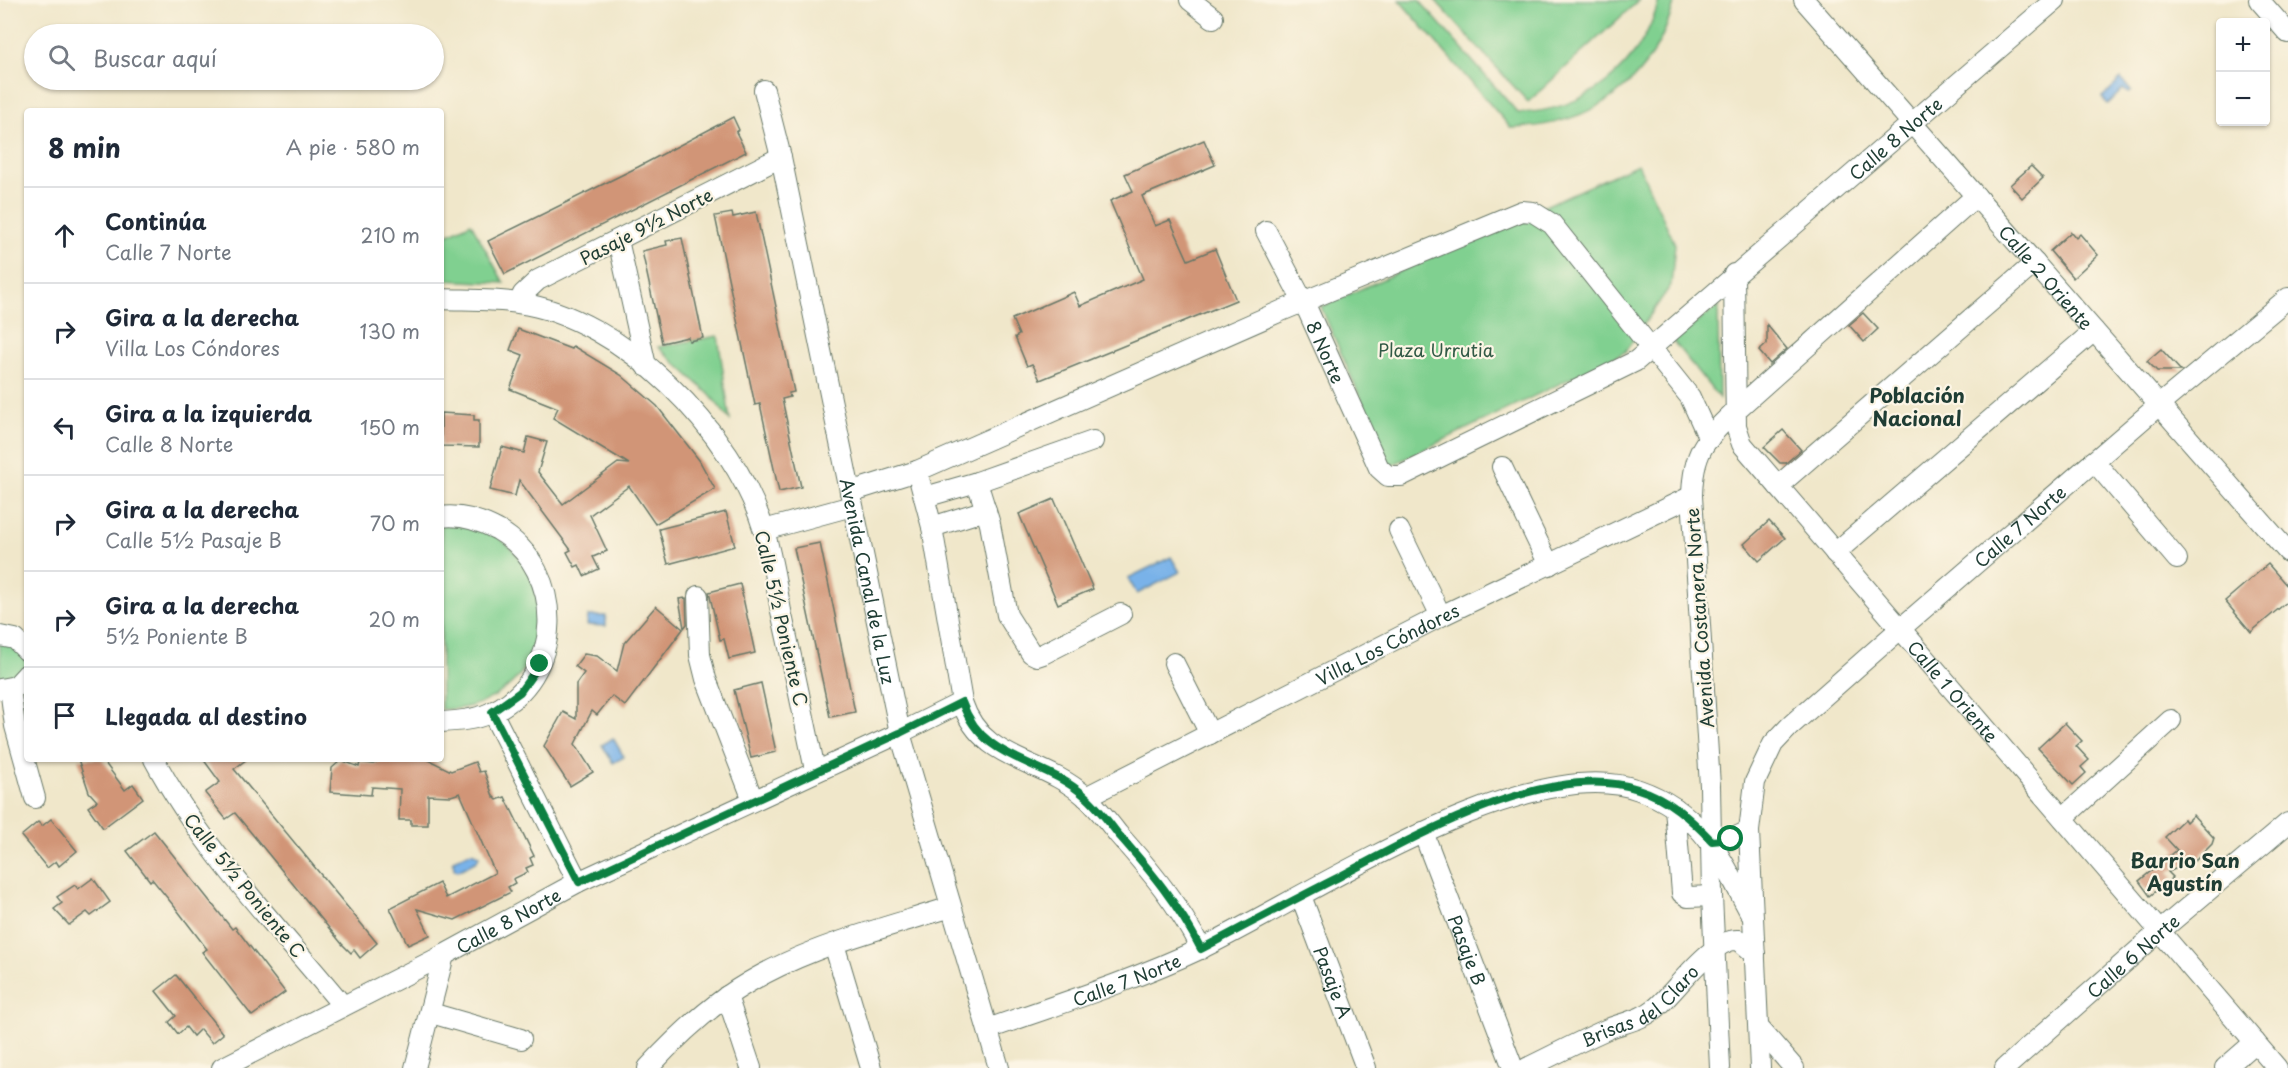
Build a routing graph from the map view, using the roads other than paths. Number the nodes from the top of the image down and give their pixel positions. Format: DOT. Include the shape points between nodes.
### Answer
graph roads {
  1 [pos="1190,0"];
  2 [pos="1804,0"];
  3 [pos="2055,0"];
  4 [pos="2259,0"];
  5 [pos="1213,18"];
  6 [pos="2288,33"];
  7 [pos="764,90"];
  8 [pos="1913,124"];
  9 [pos="781,157"];
  10 [pos="1976,196"];
  11 [pos="1266,231"];
  12 [pos="618,240"];
  13 [pos="2035,264"];
  14 [pos="1734,274"];
  15 [pos="2288,298"];
  16 [pos="444,299"];
  17 [pos="519,303"];
  18 [pos="1304,303"];
  19 [pos="2094,331"];
  20 [pos="1651,349"];
  21 [pos="646,366"];
  22 [pos="2159,405"];
  23 [pos="1736,410"];
  24 [pos="1709,439"];
  25 [pos="1093,441"];
  26 [pos="2094,461"];
  27 [pos="1502,466"];
  28 [pos="917,471"];
  29 [pos="977,482"];
  30 [pos="1778,486"];
  31 [pos="1692,496"];
  32 [pos="925,497"];
  33 [pos="851,499"];
  34 [pos="986,510"];
  35 [pos="444,516"];
  36 [pos="932,527"];
  37 [pos="764,530"];
  38 [pos="1400,531"];
  39 [pos="2288,552"];
  40 [pos="1835,553"];
  41 [pos="2177,559"];
  42 [pos="1549,565"];
  43 [pos="698,596"];
  44 [pos="1122,614"];
  45 [pos="1441,616"];
  46 [pos="1900,629"];
  47 [pos="0,636"];
  48 [pos="24,648"];
  49 [pos="1174,663"];
  50 [pos="24,678"];
  51 [pos="5,688"];
  52 [pos="962,702"];
  53 [pos="492,712"];
  54 [pos="2171,720"];
  55 [pos="444,722"];
  56 [pos="900,733"];
  57 [pos="1210,734"];
  58 [pos="24,758"];
  59 [pos="25,762"];
  60 [pos="156,762"];
  61 [pos="1763,764"];
  62 [pos="815,771"];
  63 [pos="1086,797"];
  64 [pos="35,798"];
  65 [pos="753,800"];
  66 [pos="1675,808"];
  67 [pos="2063,818"];
  68 [pos="2286,830"];
  69 [pos="1749,831"];
  70 [pos="1423,832"];
  71 [pos="1712,841"];
  72 [pos="579,882"];
  73 [pos="1301,896"];
  74 [pos="1712,896"];
  75 [pos="951,907"];
  76 [pos="1754,920"];
  77 [pos="2160,931"];
  78 [pos="834,944"];
  79 [pos="1201,949"];
  80 [pos="1714,950"];
  81 [pos="1755,954"];
  82 [pos="444,955"];
  83 [pos="727,996"];
  84 [pos="344,1006"];
  85 [pos="431,1013"];
  86 [pos="1759,1028"];
  87 [pos="988,1029"];
  88 [pos="521,1039"];
  89 [pos="2255,1041"];
  90 [pos="222,1068"];
  91 [pos="415,1068"];
  92 [pos="648,1068"];
  93 [pos="751,1068"];
  94 [pos="871,1068"];
  95 [pos="999,1068"];
  96 [pos="1366,1068"];
  97 [pos="1513,1068"];
  98 [pos="1527,1068"];
  99 [pos="1720,1068"];
  100 [pos="1760,1068"];
  101 [pos="1794,1068"];
  102 [pos="2005,1068"];
  103 [pos="2225,1068"];
  104 [pos="2277,1068"];
  1 -- 5 [label="street"];
  2 -- 8 [label="street, Calle 2 Oriente"];
  3 -- 8 [label="street, Calle 8 Norte"];
  4 -- 6 [label="street"];
  7 -- 9 [label="street, Avenida Canal de la Luz"];
  8 -- 10 [label="street, Calle 2 Oriente"];
  8 -- 14 [label="street, Calle 8 Norte"];
  9 -- 12 [label="street, Pasaje 9½ Norte"];
  9 -- 33 [label="street, Avenida Canal de la Luz"];
  10 -- 13 [label="street, Calle 2 Oriente"];
  10 -- 23 [label="street, Avenida Costanera Norte"];
  11 -- 18 [label="street"];
  12 -- 17 [label="street, Pasaje 9½ Norte" via="538,280"];
  12 -- 21 [label="street"];
  13 -- 19 [label="street, Calle 2 Oriente"];
  13 -- 30 [label="street"];
  14 -- 20 [label="street, 8 Norte"];
  14 -- 23 [label="street, Calle 1 Oriente"];
  15 -- 22 [label="street, Calle 7 Norte"];
  16 -- 17 [label="street, Calle 5½ Poniente C"];
  17 -- 21 [label="street, Calle 5½ Poniente C" via="556,313 611,339"];
  18 -- 20 [label="street" via="1510,214 1533,212 1552,224"];
  18 -- 20 [label="street, 8 Norte" via="1379,468 1388,476 1401,476 1484,437 1636,361"];
  18 -- 28 [label="street, 8 Norte"];
  19 -- 22 [label="street, Calle 2 Oriente"];
  19 -- 40 [label="street"];
  20 -- 24 [label="street" via="1690,397"];
  21 -- 37 [label="street, Calle 5½ Poniente C" via="713,432 747,490"];
  22 -- 26 [label="street, Calle 7 Norte"];
  22 -- 39 [label="street, Calle 2 Oriente"];
  23 -- 24 [label="street, Avenida Costanera Norte"];
  23 -- 30 [label="street, Calle 1 Oriente" via="1742,444"];
  24 -- 31 [label="street, Avenida Costanera Norte" via="1695,459"];
  25 -- 29 [label="street"];
  26 -- 41 [label="street"];
  26 -- 46 [label="street, Calle 7 Norte"];
  27 -- 42 [label="street"];
  28 -- 32 [label="street"];
  28 -- 33 [label="street, 8 Norte"];
  29 -- 32 [label="street"];
  29 -- 34 [label="street"];
  30 -- 40 [label="street, Calle 1 Oriente"];
  31 -- 42 [label="street, Villa Los Cóndores"];
  31 -- 71 [label="street, Avenida Costanera Norte"];
  32 -- 36 [label="street"];
  33 -- 37 [label="street, 8 Norte"];
  33 -- 56 [label="street, Avenida Canal de la Luz"];
  34 -- 36 [label="street"];
  34 -- 44 [label="street" via="1007,615 1034,655"];
  35 -- 53 [label="street" via="483,522 513,539 535,565 548,596 550,631 540,664 520,692"];
  36 -- 52 [label="street"];
  37 -- 62 [label="street, Calle 5½ Poniente C"];
  38 -- 45 [label="street"];
  40 -- 46 [label="street, Calle 1 Oriente"];
  42 -- 45 [label="street, Villa Los Cóndores"];
  43 -- 65 [label="street" via="699,655"];
  45 -- 57 [label="street, Villa Los Cóndores"];
  46 -- 61 [label="street, Calle 7 Norte" via="1790,726 1773,744"];
  46 -- 67 [label="street, Calle 1 Oriente"];
  47 -- 48 [label="street" via="15,639"];
  49 -- 57 [label="street"];
  50 -- 51 [label="street"];
  51 -- 58 [label="street"];
  52 -- 56 [label="street, Calle 8 Norte"];
  52 -- 63 [label="street" via="979,736 1051,772"];
  53 -- 55 [label="street" via="464,721"];
  53 -- 72 [label="street"];
  54 -- 67 [label="street"];
  56 -- 62 [label="street, Calle 8 Norte"];
  56 -- 75 [label="street, Avenida Canal de la Luz"];
  57 -- 63 [label="street, Villa Los Cóndores"];
  59 -- 64 [label="street"];
  60 -- 84 [label="street, Calle 5½ Poniente C" via="175,799 204,838"];
  61 -- 69 [label="street, Avenida Costanera Norte" via="1755,782"];
  62 -- 65 [label="street, Calle 8 Norte"];
  63 -- 79 [label="street" via="1173,898"];
  65 -- 72 [label="street, Calle 8 Norte"];
  66 -- 70 [label="street, Calle 7 Norte" via="1638,789 1587,784 1548,788 1507,799"];
  66 -- 71 [label="street, Calle 7 Norte"];
  66 -- 74 [label="street" via="1682,893 1688,897"];
  67 -- 77 [label="street, Calle 1 Oriente"];
  68 -- 77 [label="street, Calle 6 Norte"];
  69 -- 71 [label="street" via="1731,839"];
  69 -- 76 [label="street, Avenida Costanera Norte"];
  70 -- 73 [label="street, Calle 7 Norte"];
  70 -- 97 [label="street, Pasaje B"];
  71 -- 74 [label="street, Avenida Costanera Norte"];
  71 -- 76 [label="street, Avenida Costanera Norte"];
  72 -- 82 [label="street, Calle 8 Norte"];
  73 -- 79 [label="street, Calle 7 Norte"];
  73 -- 96 [label="street, Pasaje A"];
  74 -- 80 [label="street, Avenida Costanera Norte"];
  75 -- 78 [label="street"];
  75 -- 87 [label="street, Avenida Canal de la Luz"];
  76 -- 81 [label="street, Avenida Costanera Norte"];
  77 -- 89 [label="street, Calle 1 Oriente"];
  77 -- 102 [label="street, Calle 6 Norte"];
  78 -- 83 [label="street" via="774,969"];
  78 -- 94 [label="street"];
  79 -- 87 [label="street, Calle 7 Norte" via="1149,972"];
  80 -- 81 [label="street" via="1734,939"];
  80 -- 98 [label="street, Brisas del Claro" via="1644,1016"];
  80 -- 99 [label="street, Avenida Costanera Norte"];
  81 -- 86 [label="street, Avenida Costanera Norte"];
  82 -- 84 [label="street, Calle 8 Norte"];
  82 -- 85 [label="street"];
  83 -- 92 [label="street"];
  83 -- 93 [label="street"];
  84 -- 90 [label="street, Calle 8 Norte"];
  85 -- 88 [label="street"];
  85 -- 91 [label="street"];
  86 -- 100 [label="street, Avenida Costanera Norte"];
  86 -- 101 [label="street"];
  87 -- 95 [label="street, Avenida Canal de la Luz"];
  89 -- 103 [label="street"];
  89 -- 104 [label="street, Calle 1 Oriente"];
}
